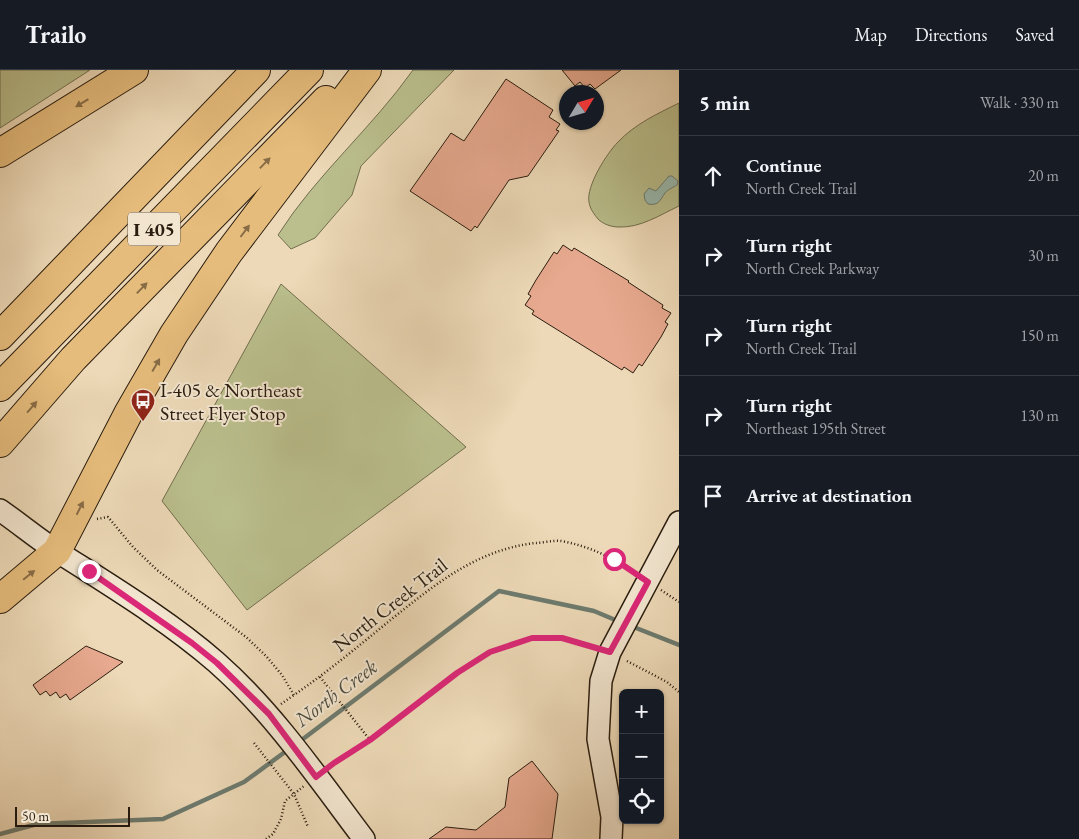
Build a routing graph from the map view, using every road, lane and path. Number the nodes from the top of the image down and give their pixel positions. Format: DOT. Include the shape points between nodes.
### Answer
graph roads {
  1 [pos="134,70"];
  2 [pos="240,70"];
  3 [pos="256,70"];
  4 [pos="290,70"];
  5 [pos="309,70"];
  6 [pos="355,70"];
  7 [pos="367,70"];
  8 [pos="0,153"];
  9 [pos="0,318"];
  10 [pos="0,336"];
  11 [pos="0,368"];
  12 [pos="0,387"];
  13 [pos="0,444"];
  14 [pos="0,510"];
  15 [pos="94,520"];
  16 [pos="679,522"];
  17 [pos="57,551"];
  18 [pos="648,582"];
  19 [pos="0,599"];
  20 [pos="614,644"];
  21 [pos="631,663"];
  22 [pos="320,677"];
  23 [pos="679,692"];
  24 [pos="370,740"];
  25 [pos="254,743"];
  26 [pos="312,772"];
  27 [pos="294,794"];
  28 [pos="308,827"];
  29 [pos="266,839"];
  30 [pos="364,839"];
  31 [pos="611,839"];
  1 -- 8 [label="highway, one-way"];
  2 -- 9 [label="highway, I 405"];
  3 -- 10 [label="highway, I 405"];
  4 -- 11 [label="highway, I 405"];
  5 -- 12 [label="highway, I 405"];
  13 -- 6 [label="highway, one-way" via="73,359"];
  17 -- 7 [label="highway, one-way" via="128,412 174,334 229,252"];
  14 -- 17 [label="main road"];
  15 -- 22 [label="path, North Creek Trail" via="108,517 158,570 246,637 282,675 294,695"];
  16 -- 18 [label="main road"];
  19 -- 17 [label="highway, one-way"];
  17 -- 26 [label="main road" via="147,610 217,663 269,714"];
  18 -- 20 [label="main road"];
  18 -- 22 [label="path, North Creek Trail" via="591,548 559,541 490,554 438,582"];
  20 -- 24 [label="path" via="532,638 490,652 457,673"];
  20 -- 31 [label="main road" via="601,681 598,739 612,817"];
  21 -- 23 [label="path"];
  22 -- 24 [label="path"];
  24 -- 26 [label="path" via="334,763"];
  25 -- 27 [label="path"];
  26 -- 27 [label="path"];
  26 -- 30 [label="main road"];
  27 -- 28 [label="path"];
  27 -- 29 [label="path" via="285,801 281,819 273,834"];
}
